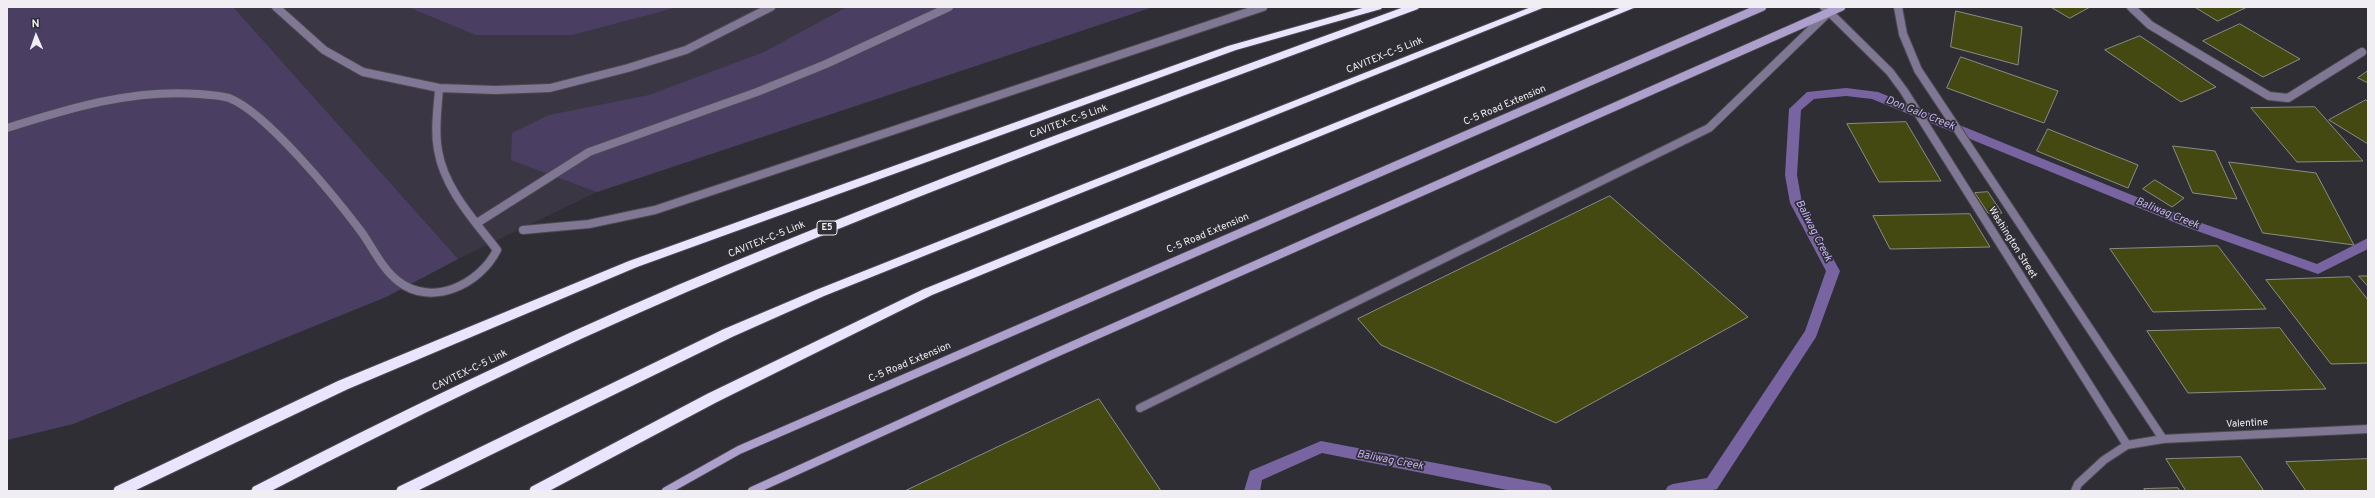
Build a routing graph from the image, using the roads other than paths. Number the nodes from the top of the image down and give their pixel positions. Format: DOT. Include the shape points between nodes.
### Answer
graph roads {
  1 [pos="276,7"];
  2 [pos="771,7"];
  3 [pos="949,7"];
  4 [pos="1263,7"];
  5 [pos="1377,7"];
  6 [pos="1414,7"];
  7 [pos="1540,7"];
  8 [pos="1631,7"];
  9 [pos="1762,7"];
  10 [pos="1841,7"];
  11 [pos="1898,7"];
  12 [pos="2130,7"];
  13 [pos="1826,10"];
  14 [pos="2362,52"];
  15 [pos="439,88"];
  16 [pos="7,128"];
  17 [pos="477,223"];
  18 [pos="523,230"];
  19 [pos="1140,408"];
  20 [pos="2368,429"];
  21 [pos="2163,439"];
  22 [pos="2127,445"];
  23 [pos="120,491"];
  24 [pos="258,491"];
  25 [pos="403,491"];
  26 [pos="536,491"];
  27 [pos="666,491"];
  28 [pos="752,491"];
  29 [pos="2076,491"];
  1 -- 15 [label="street" via="324,50 363,72"];
  2 -- 15 [label="street" via="686,50 550,88"];
  3 -- 17 [label="street" via="826,64 757,92 589,152"];
  4 -- 18 [label="street" via="655,210 599,224"];
  5 -- 23 [label="highway" via="1232,48 633,264 343,386"];
  6 -- 24 [label="highway, CAVITEX–C-5 Link / E5" via="939,183 722,271 485,377"];
  7 -- 25 [label="highway, CAVITEX–C-5 Link" via="820,293 728,333"];
  8 -- 26 [label="highway" via="928,292 705,402"];
  9 -- 27 [label="main road, C-5 Road Extension" via="739,450"];
  10 -- 13 [label="main road"];
  11 -- 21 [label="street, Washington Street" via="1903,34 1918,70 1930,90"];
  12 -- 14 [label="street" via="2150,25 2269,96 2278,98 2288,98"];
  13 -- 19 [label="street" via="1709,128"];
  13 -- 22 [label="street, Washington Street" via="1890,72 1904,91"];
  13 -- 28 [label="main road" via="1064,349"];
  15 -- 17 [label="street" via="436,130 440,158 456,193"];
  16 -- 17 [label="street" via="85,104 143,93 190,93 229,98 249,111 288,148 347,212 398,281 421,291 442,291 463,285 476,278 491,262 497,250"];
  20 -- 21 [label="street, Valentine"];
  21 -- 22 [label="street, Valentine"];
  22 -- 29 [label="street" via="2104,460 2078,484"];
}
